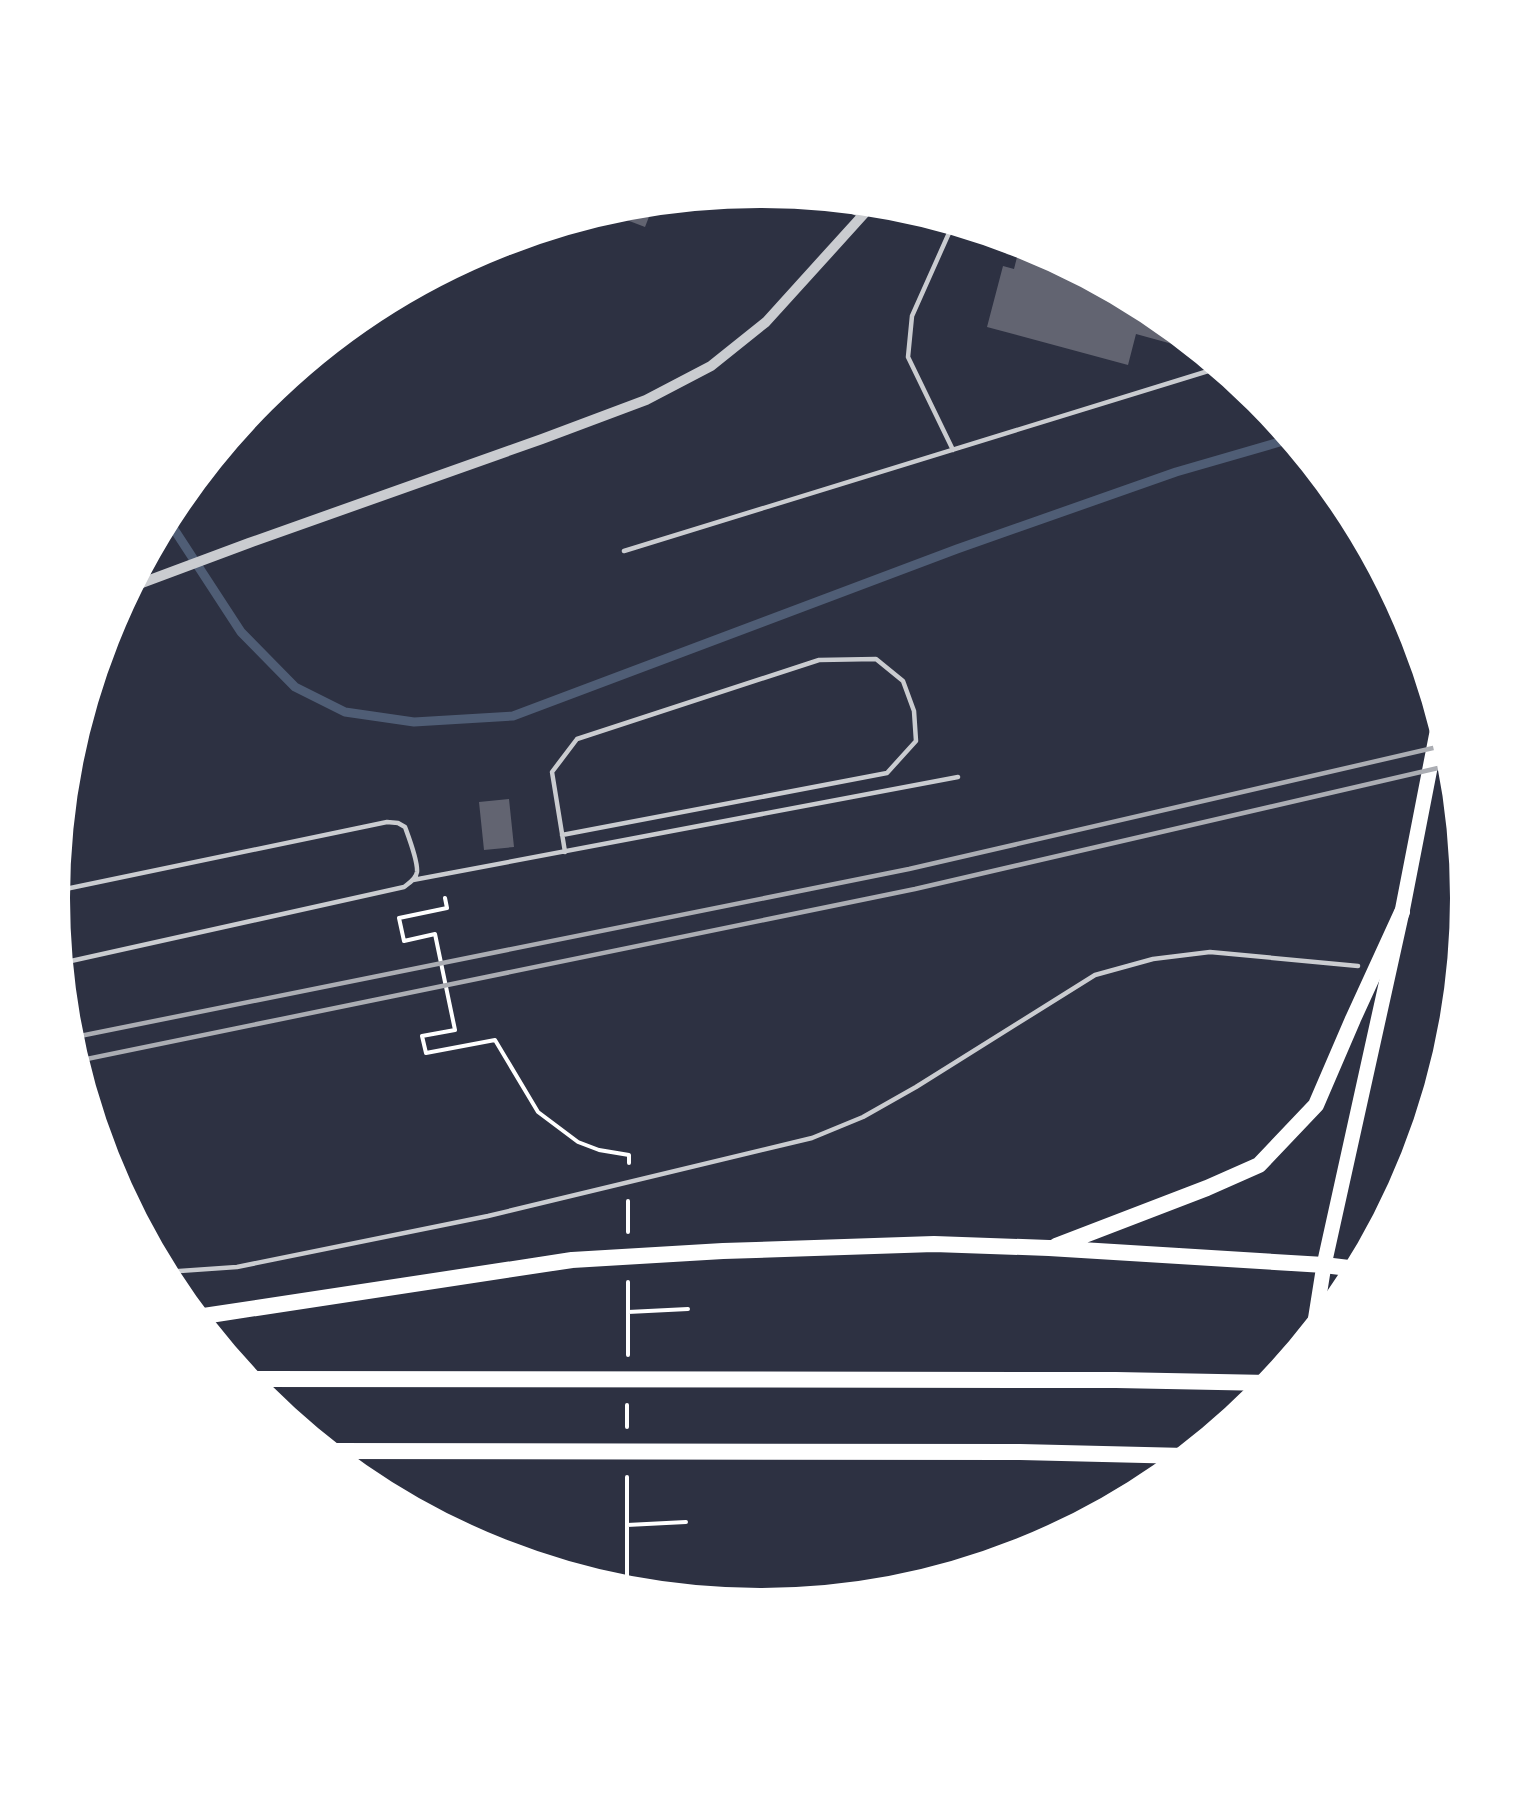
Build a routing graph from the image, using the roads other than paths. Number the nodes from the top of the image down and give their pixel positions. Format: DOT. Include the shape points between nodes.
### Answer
graph roads {
  1 [pos="847,210"];
  2 [pos="866,213"];
  3 [pos="863,216"];
  4 [pos="950,231"];
  5 [pos="1210,370"];
  6 [pos="953,450"];
  7 [pos="624,551"];
  8 [pos="142,584"];
  9 [pos="1435,740"];
  10 [pos="958,777"];
  11 [pos="562,835"];
  12 [pos="565,852"];
  13 [pos="413,880"];
  14 [pos="66,889"];
  15 [pos="1402,912"];
  16 [pos="69,961"];
  17 [pos="1358,966"];
  18 [pos="1049,1248"];
  19 [pos="1324,1265"];
  20 [pos="1347,1268"];
  21 [pos="175,1271"];
  22 [pos="1316,1313"];
  23 [pos="205,1316"];
  24 [pos="261,1380"];
  25 [pos="1257,1383"];
  26 [pos="341,1451"];
  27 [pos="1174,1455"];
  1 -- 3 [label="lane"];
  2 -- 3 [label="street"];
  3 -- 8 [label="street" via="766,322 711,366 646,399"];
  4 -- 6 [label="lane" via="912,316 908,357"];
  5 -- 6 [label="lane"];
  6 -- 7 [label="lane"];
  9 -- 15 [label="main road"];
  10 -- 12 [label="lane"];
  11 -- 11 [label="lane" via="552,772 577,739 819,660 876,660 903,681 914,711 916,741 887,773"];
  11 -- 12 [label="lane"];
  12 -- 13 [label="lane"];
  13 -- 14 [label="lane" via="417,872 405,827 387,822"];
  13 -- 16 [label="lane" via="404,887"];
  15 -- 18 [label="highway" via="1316,1105 1259,1165"];
  15 -- 19 [label="main road"];
  17 -- 21 [label="lane" via="1210,951 1152,959 1095,975 898,1097 812,1138 488,1216 237,1267"];
  18 -- 19 [label="highway"];
  18 -- 23 [label="highway" via="934,1244 572,1260"];
  19 -- 20 [label="highway"];
  19 -- 22 [label="main road"];
  24 -- 25 [label="highway"];
  26 -- 27 [label="highway"];
}
